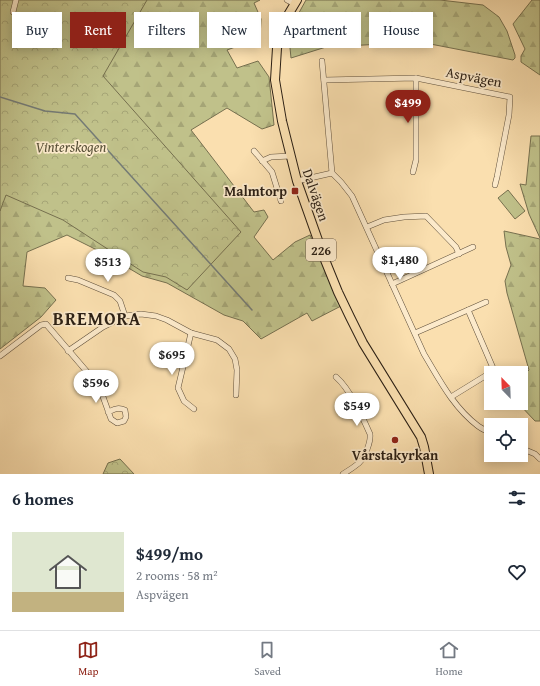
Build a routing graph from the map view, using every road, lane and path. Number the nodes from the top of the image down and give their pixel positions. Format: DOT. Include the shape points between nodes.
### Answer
graph roads {
  1 [pos="16,0"];
  2 [pos="287,0"];
  3 [pos="296,2"];
  4 [pos="13,12"];
  5 [pos="322,61"];
  6 [pos="416,78"];
  7 [pos="324,80"];
  8 [pos="254,151"];
  9 [pos="290,156"];
  10 [pos="262,161"];
  11 [pos="413,172"];
  12 [pos="332,173"];
  13 [pos="297,181"];
  14 [pos="495,185"];
  15 [pos="281,201"];
  16 [pos="367,227"];
  17 [pos="473,247"];
  18 [pos="459,254"];
  19 [pos="68,278"];
  20 [pos="392,284"];
  21 [pos="486,302"];
  22 [pos="468,310"];
  23 [pos="125,316"];
  24 [pos="191,333"];
  25 [pos="415,333"];
  26 [pos="68,351"];
  27 [pos="0,356"];
  28 [pos="336,377"];
  29 [pos="236,395"];
  30 [pos="451,397"];
  31 [pos="194,409"];
  32 [pos="108,412"];
  33 [pos="484,429"];
  34 [pos="528,451"];
  35 [pos="540,459"];
  36 [pos="343,474"];
  37 [pos="428,474"];
  1 -- 4 [label="street"];
  2 -- 3 [label="street"];
  3 -- 9 [label="main road, Dalvägen / 226" via="288,15 280,38 275,69"];
  5 -- 7 [label="street"];
  6 -- 7 [label="street, Aspvägen"];
  6 -- 11 [label="street" via="416,160"];
  6 -- 14 [label="street, Aspvägen" via="510,97 509,115"];
  7 -- 12 [label="street"];
  8 -- 10 [label="street"];
  9 -- 10 [label="street" via="270,157"];
  9 -- 13 [label="main road, Dalvägen / 226"];
  10 -- 15 [label="street" via="272,172"];
  12 -- 13 [label="street"];
  12 -- 16 [label="street" via="352,196"];
  13 -- 37 [label="main road, Dalvägen / 226" via="325,260 350,317 421,437"];
  16 -- 18 [label="street" via="384,220 426,216 456,247"];
  16 -- 20 [label="street"];
  17 -- 18 [label="street"];
  18 -- 20 [label="street"];
  19 -- 23 [label="street" via="114,295 120,301"];
  20 -- 25 [label="street"];
  21 -- 22 [label="street"];
  22 -- 25 [label="street"];
  22 -- 30 [label="street" via="493,368 490,373"];
  23 -- 24 [label="street" via="156,316"];
  23 -- 26 [label="street" via="102,327"];
  24 -- 29 [label="street" via="217,340 229,349 235,359 237,370"];
  24 -- 31 [label="street" via="178,388 184,402"];
  25 -- 30 [label="street" via="424,354"];
  26 -- 27 [label="street" via="46,324 41,324"];
  26 -- 32 [label="street" via="94,380"];
  28 -- 36 [label="street" via="348,390 371,438 360,462"];
  30 -- 33 [label="street" via="462,412"];
  34 -- 35 [label="street"];
}
